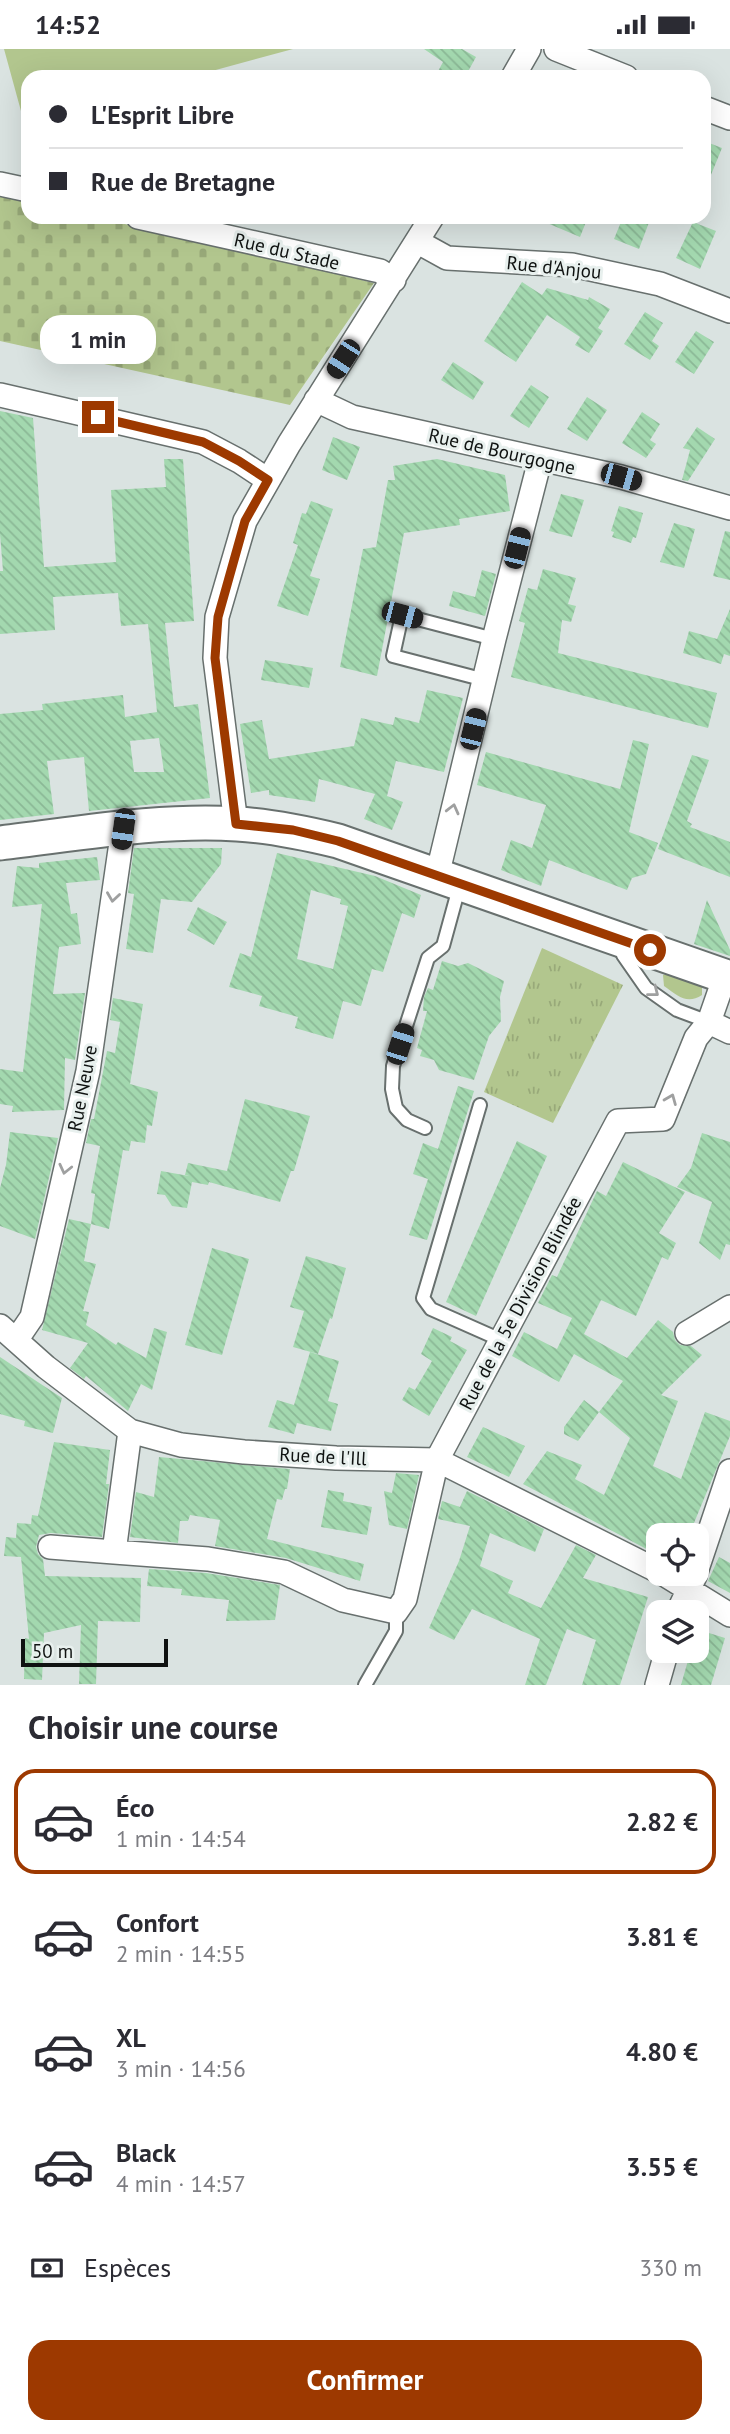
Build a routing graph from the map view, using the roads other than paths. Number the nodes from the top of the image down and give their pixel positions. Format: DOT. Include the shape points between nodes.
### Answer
graph roads {
  1 [pos="529,49"];
  2 [pos="556,49"];
  3 [pos="517,70"];
  4 [pos="608,70"];
  5 [pos="711,111"];
  6 [pos="730,118"];
  7 [pos="0,184"];
  8 [pos="21,188"];
  9 [pos="169,224"];
  10 [pos="428,224"];
  11 [pos="418,242"];
  12 [pos="394,280"];
  13 [pos="730,311"];
  14 [pos="0,395"];
  15 [pos="317,400"];
  16 [pos="540,460"];
  17 [pos="268,480"];
  18 [pos="730,509"];
  19 [pos="494,639"];
  20 [pos="485,680"];
  21 [pos="236,824"];
  22 [pos="123,829"];
  23 [pos="0,843"];
  24 [pos="448,880"];
  25 [pos="626,941"];
  26 [pos="727,977"];
  27 [pos="702,1030"];
  28 [pos="730,1032"];
  29 [pos="480,1105"];
  30 [pos="425,1128"];
  31 [pos="730,1307"];
  32 [pos="8,1333"];
  33 [pos="687,1333"];
  34 [pos="501,1340"];
  35 [pos="130,1431"];
  36 [pos="438,1459"];
  37 [pos="730,1471"];
  38 [pos="709,1533"];
  39 [pos="50,1547"];
  40 [pos="114,1552"];
  41 [pos="646,1565"];
  42 [pos="702,1586"];
  43 [pos="396,1612"];
  44 [pos="730,1615"];
  45 [pos="663,1663"];
  46 [pos="365,1685"];
  47 [pos="657,1685"];
  1 -- 3 [label="street"];
  2 -- 4 [label="street"];
  5 -- 6 [label="street"];
  7 -- 8 [label="street"];
  9 -- 12 [label="street, Rue du Stade" via="380,271"];
  10 -- 11 [label="street"];
  11 -- 12 [label="street"];
  11 -- 13 [label="street, Rue d'Anjou" via="447,258 572,265 660,284"];
  12 -- 15 [label="street"];
  14 -- 17 [label="street" via="203,442"];
  15 -- 16 [label="street, Rue de Bourgogne" via="352,417"];
  15 -- 17 [label="street"];
  16 -- 18 [label="street, Rue de Bourgogne" via="621,477"];
  16 -- 19 [label="street"];
  17 -- 21 [label="street" via="245,521 218,617 215,658"];
  19 -- 20 [label="street"];
  19 -- 20 [label="lane" via="402,615 393,656"];
  24 -- 20 [label="street, one-way"];
  21 -- 22 [label="main road"];
  21 -- 24 [label="main road" via="338,841"];
  22 -- 23 [label="main road"];
  22 -- 32 [label="street, Rue Neuve, one-way" via="88,1071 32,1317"];
  24 -- 25 [label="main road"];
  24 -- 30 [label="lane" via="443,946 428,958 393,1066 396,1108 407,1120"];
  25 -- 26 [label="main road"];
  25 -- 27 [label="lane, one-way" via="622,955 646,988"];
  26 -- 27 [label="street"];
  27 -- 28 [label="street"];
  34 -- 27 [label="street, Rue de la 5e Division Blindée, one-way" via="618,1121 663,1119"];
  29 -- 34 [label="lane" via="424,1298 431,1309"];
  31 -- 33 [label="street"];
  32 -- 35 [label="street, Rue de l'Ill"];
  34 -- 36 [label="street, Rue de la 5e Division Blindée"];
  35 -- 36 [label="street, Rue de l'Ill" via="181,1445 244,1452"];
  35 -- 40 [label="street"];
  36 -- 41 [label="street, Rue de l'Ill"];
  36 -- 43 [label="street, Rue de la 5e Division Blindée" via="405,1599"];
  37 -- 38 [label="street"];
  39 -- 40 [label="street"];
  40 -- 43 [label="street" via="208,1559 284,1572 343,1600"];
  42 -- 44 [label="street, Rue de l'Ill"];
  43 -- 46 [label="lane" via="396,1631"];
  45 -- 47 [label="street"];
}
